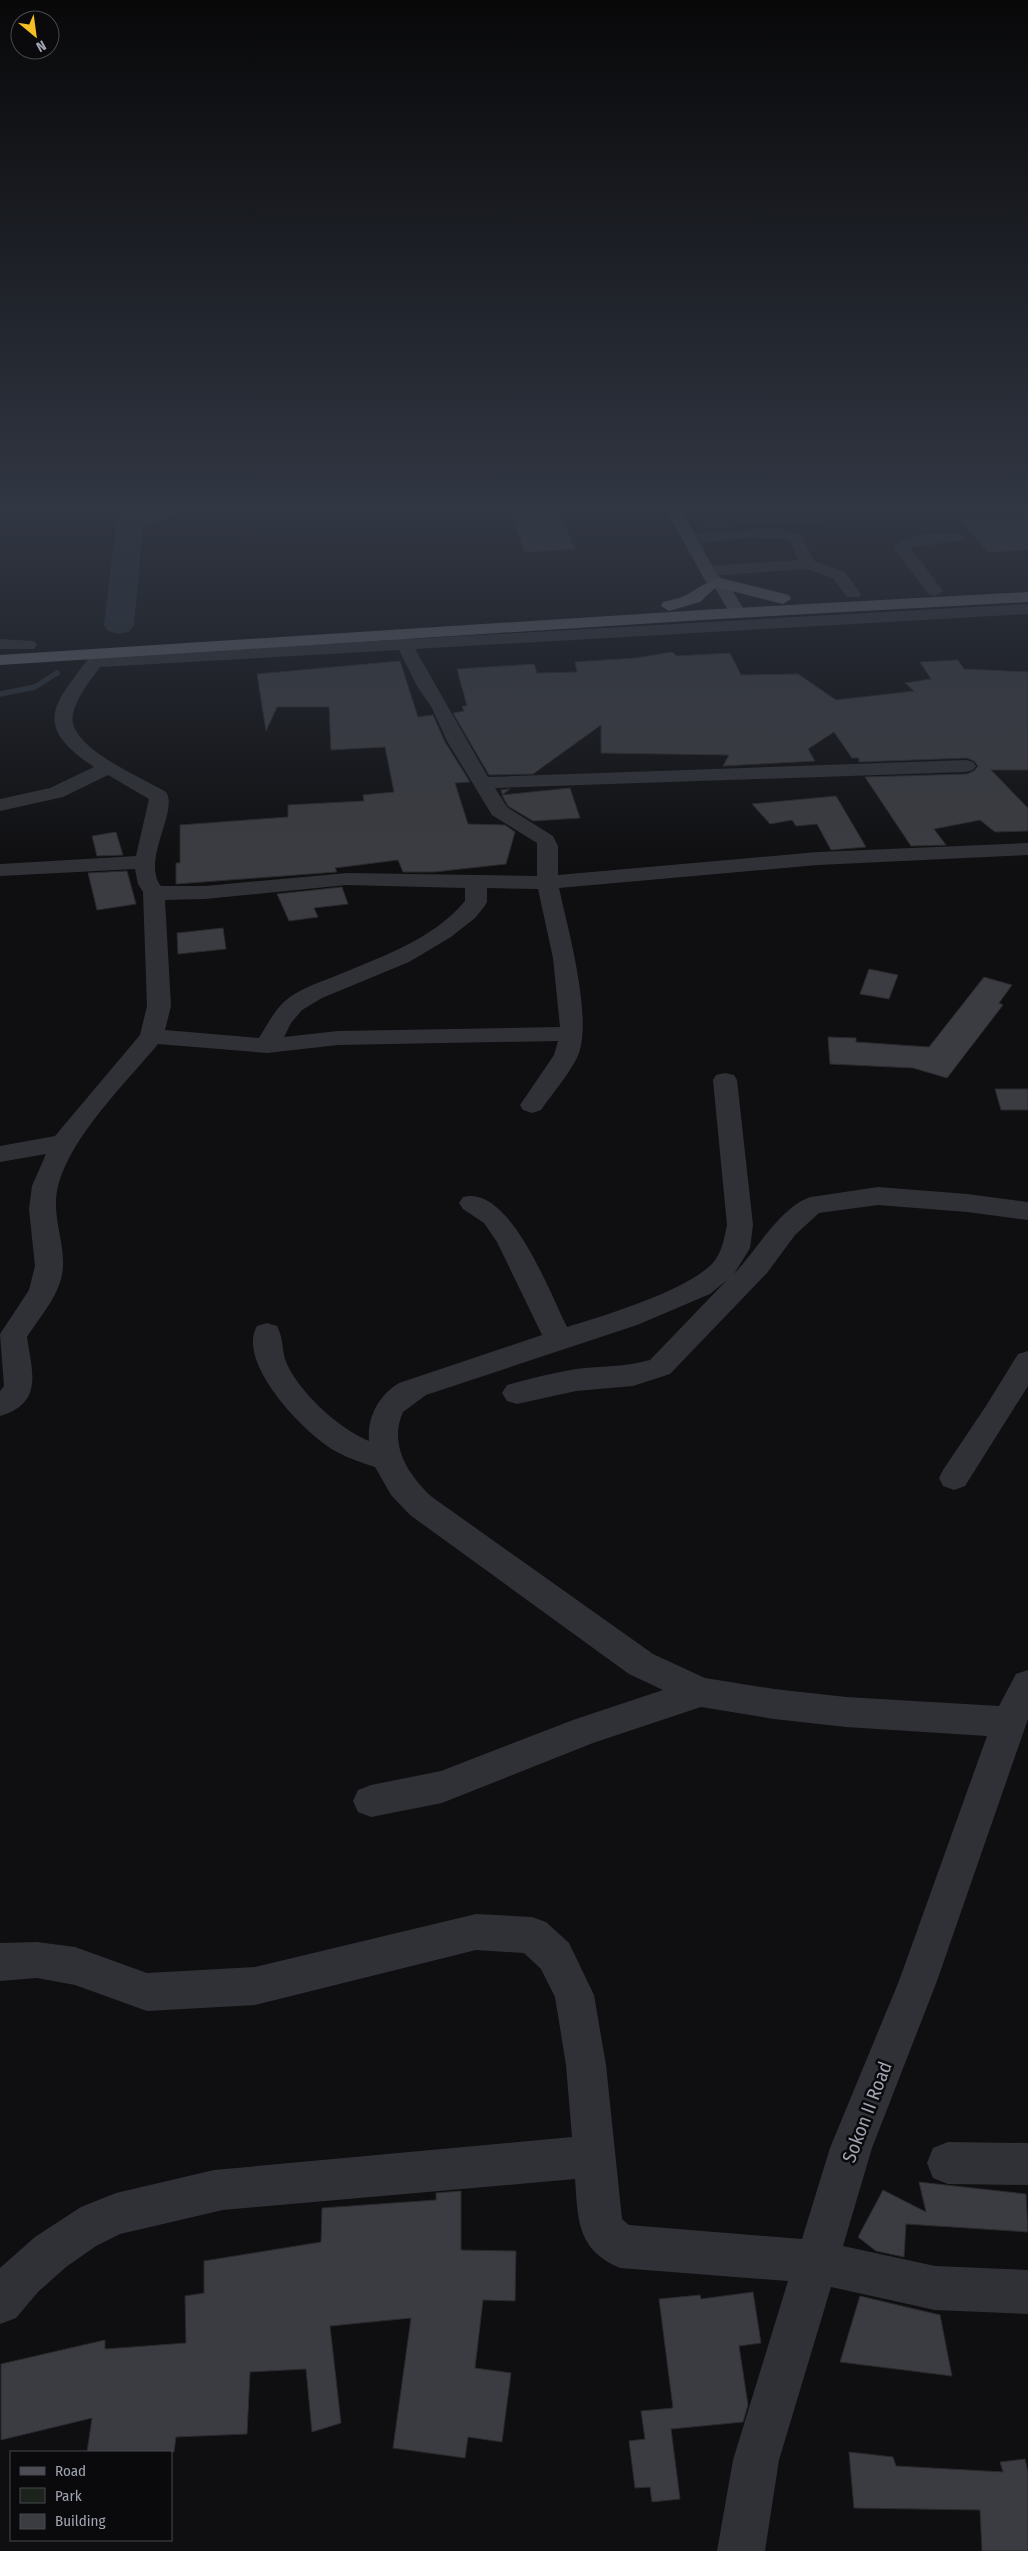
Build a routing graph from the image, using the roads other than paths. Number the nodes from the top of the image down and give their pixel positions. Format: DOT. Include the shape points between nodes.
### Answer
graph roads {
  1 [pos="378,627"];
  2 [pos="512,627"];
  3 [pos="651,627"];
  4 [pos="401,639"];
  5 [pos="28,645"];
  6 [pos="0,646"];
  7 [pos="98,658"];
  8 [pos="0,660"];
  9 [pos="966,766"];
  10 [pos="108,768"];
  11 [pos="481,783"];
  12 [pos="0,805"];
  13 [pos="1028,849"];
  14 [pos="144,862"];
  15 [pos="0,870"];
  16 [pos="476,880"];
  17 [pos="547,882"];
  18 [pos="154,891"];
  19 [pos="572,1034"];
  20 [pos="152,1036"];
  21 [pos="267,1046"];
  22 [pos="726,1080"];
  23 [pos="532,1105"];
  24 [pos="63,1143"];
  25 [pos="0,1154"];
  26 [pos="472,1203"];
  27 [pos="1028,1211"];
  28 [pos="267,1333"];
  29 [pos="558,1341"];
  30 [pos="1028,1361"];
  31 [pos="517,1393"];
  32 [pos="0,1405"];
  33 [pos="388,1460"];
  34 [pos="954,1478"];
  35 [pos="1028,1684"];
  36 [pos="702,1692"];
  37 [pos="1009,1722"];
  38 [pos="371,1801"];
  39 [pos="0,1962"];
  40 [pos="594,2156"];
  41 [pos="948,2163"];
  42 [pos="1028,2164"];
  43 [pos="816,2262"];
  44 [pos="1028,2292"];
  45 [pos="0,2302"];
  46 [pos="741,2551"];
  1 -- 5 [label="highway"];
  2 -- 4 [label="highway"];
  3 -- 4 [label="street"];
  4 -- 7 [label="street"];
  4 -- 11 [label="street"];
  5 -- 6 [label="street"];
  7 -- 8 [label="highway"];
  7 -- 10 [label="street" via="76,688 62,717 64,731"];
  9 -- 11 [label="street"];
  10 -- 12 [label="street" via="56,793"];
  10 -- 14 [label="street" via="159,796 160,803"];
  11 -- 17 [label="street" via="499,811 546,840 549,852"];
  13 -- 17 [label="street" via="875,855"];
  14 -- 15 [label="street"];
  14 -- 18 [label="street" via="148,884"];
  16 -- 17 [label="street"];
  16 -- 18 [label="street" via="322,880 193,893"];
  16 -- 21 [label="street" via="476,902 467,914 401,956 314,993 294,1005 281,1020"];
  17 -- 19 [label="street" via="564,958"];
  18 -- 20 [label="street" via="160,1006"];
  19 -- 21 [label="street" via="338,1038"];
  19 -- 23 [label="street" via="566,1055"];
  20 -- 21 [label="street"];
  20 -- 24 [label="street"];
  22 -- 29 [label="street" via="740,1225 736,1248 722,1270 700,1287 626,1318"];
  24 -- 25 [label="street"];
  24 -- 32 [label="street" via="45,1186 42,1209 49,1266 43,1290 13,1336 19,1386 14,1396"];
  26 -- 29 [label="street" via="493,1217 509,1239"];
  27 -- 31 [label="street" via="878,1196 811,1206 786,1229 757,1266 660,1367 633,1375 576,1380"];
  28 -- 33 [label="street" via="271,1359 285,1388 318,1422 349,1445"];
  29 -- 33 [label="street" via="416,1387 400,1396 386,1421 384,1442"];
  30 -- 34 [label="street"];
  33 -- 36 [label="street" via="401,1486 421,1506 641,1664"];
  35 -- 37 [label="street, Sokon II Road"];
  36 -- 37 [label="street" via="846,1712"];
  36 -- 38 [label="street" via="585,1731 442,1787"];
  37 -- 43 [label="street, Sokon II Road" via="918,1981 851,2148"];
  39 -- 40 [label="street" via="37,1960 75,1966 147,1992 255,1986 476,1932 532,1935 555,1956 574,1995 586,2065"];
  40 -- 43 [label="street" via="599,2214 605,2233 620,2246"];
  40 -- 45 [label="street" via="223,2189 190,2195 151,2208 112,2215 79,2232 11,2286"];
  41 -- 42 [label="street"];
  43 -- 44 [label="street" via="935,2288"];
  43 -- 46 [label="street, Sokon II Road" via="756,2460"];
}
